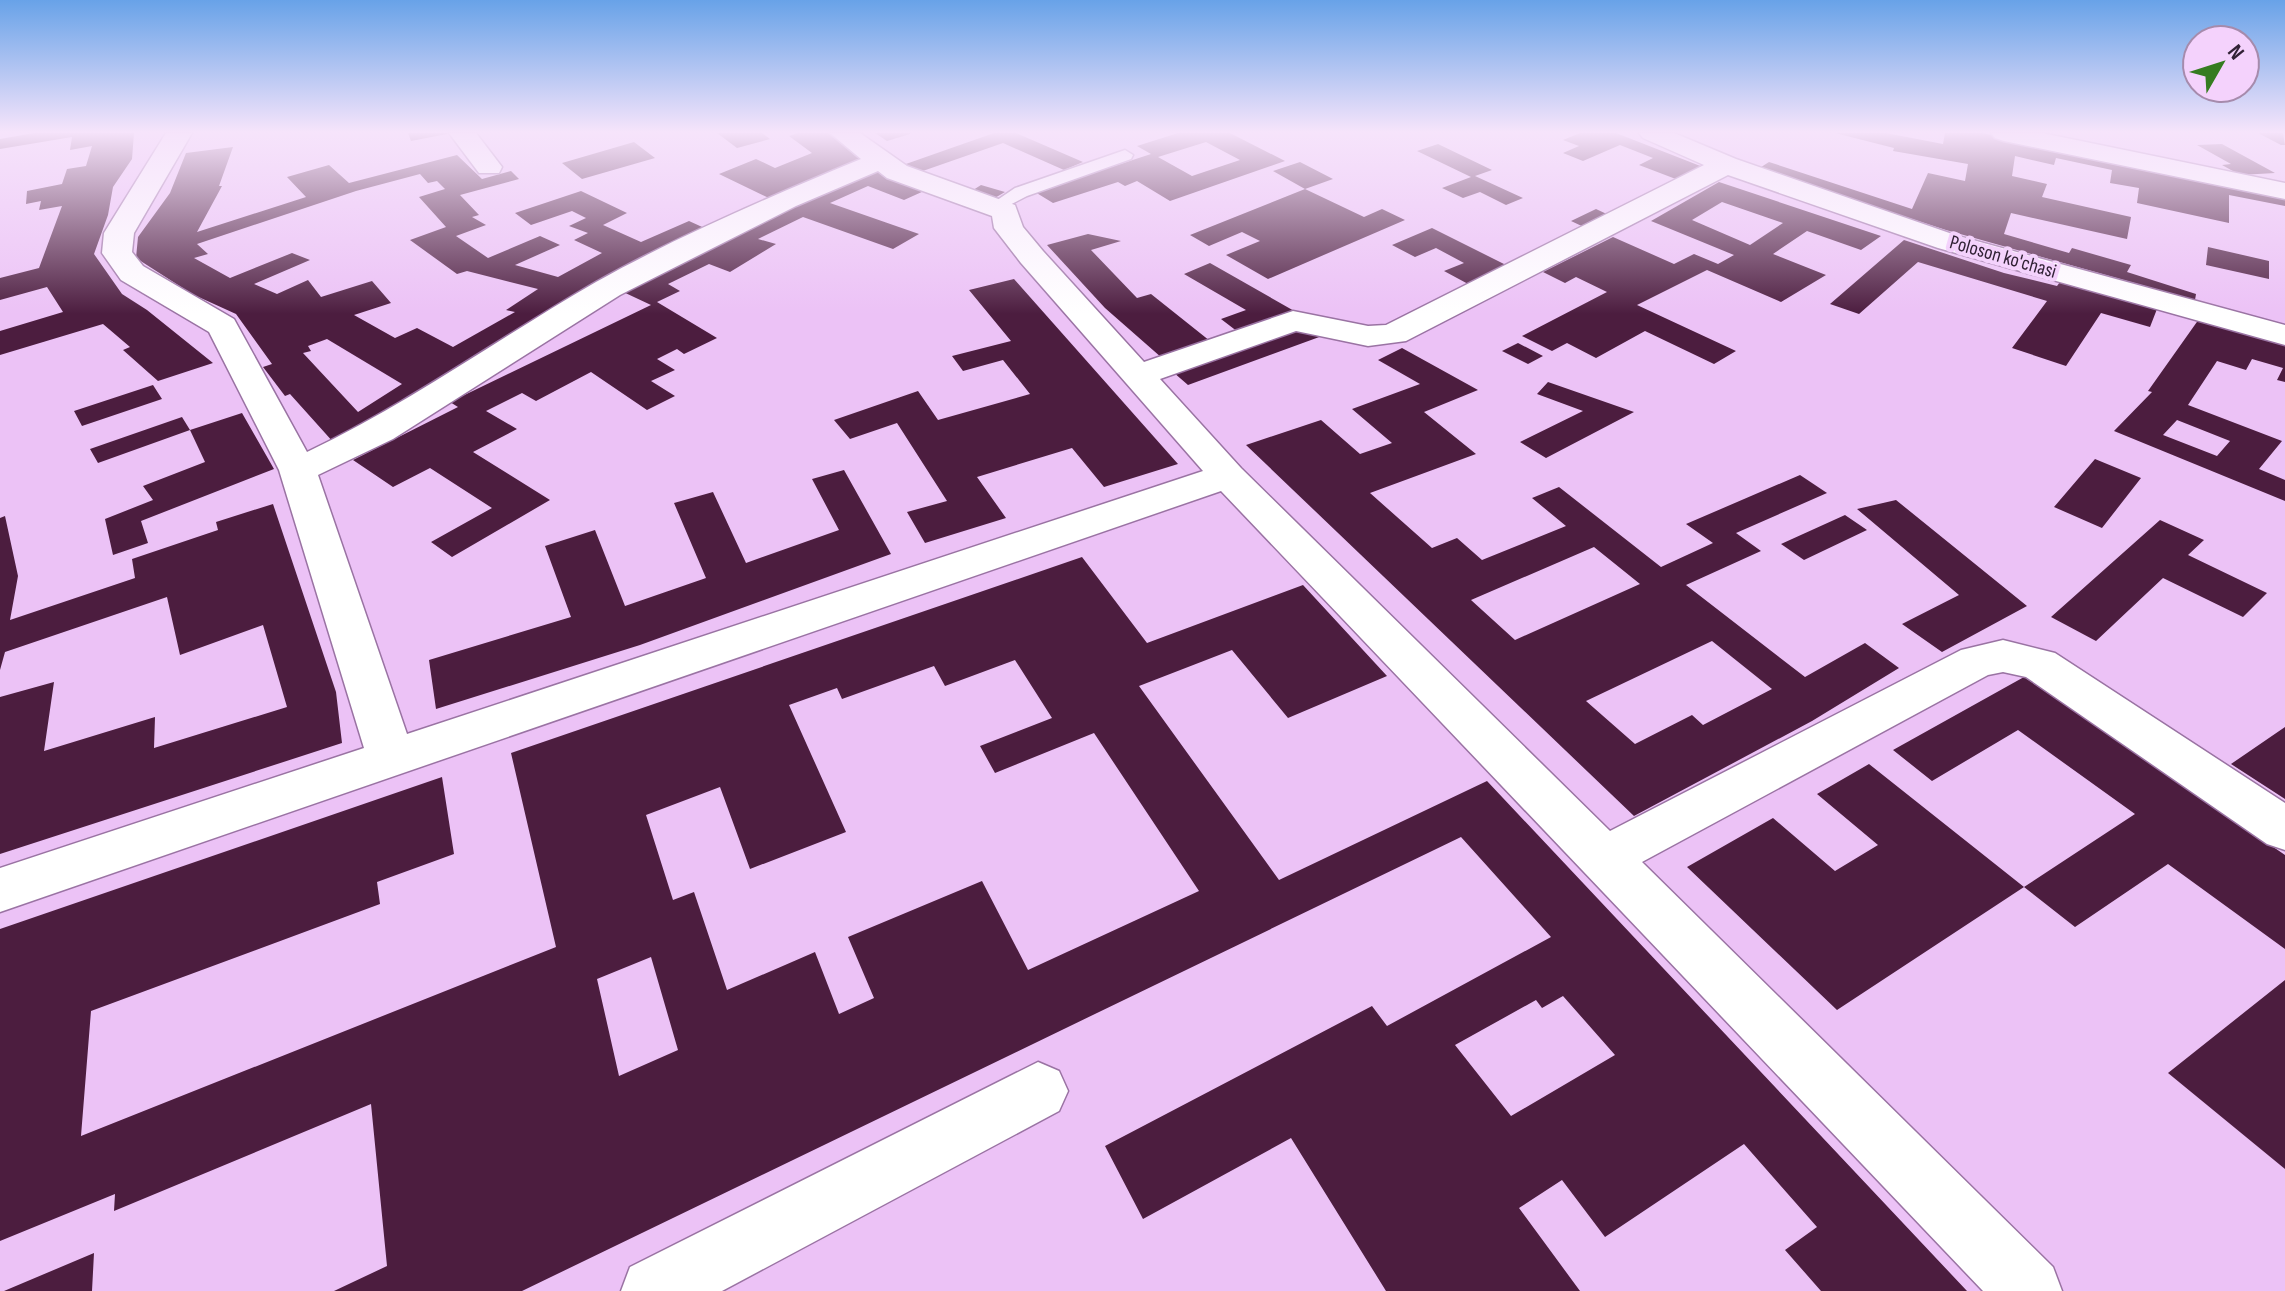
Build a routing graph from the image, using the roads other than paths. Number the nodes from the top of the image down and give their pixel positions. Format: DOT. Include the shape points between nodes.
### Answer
graph roads {
  1 [pos="143,193"];
  2 [pos="802,193"];
  3 [pos="957,193"];
  4 [pos="1019,193"];
  5 [pos="1671,193"];
  6 [pos="1807,193"];
  7 [pos="996,207"];
  8 [pos="2285,335"];
  9 [pos="1137,376"];
  10 [pos="298,470"];
  11 [pos="1228,476"];
  12 [pos="391,757"];
  13 [pos="2285,829"];
  14 [pos="1604,858"];
  15 [pos="0,890"];
  16 [pos="1038,1091"];
  17 [pos="654,1291"];
  18 [pos="2029,1291"];
  1 -- 10 [label="street" via="119,233 117,253 132,273 222,326"];
  2 -- 10 [label="street" via="609,288 380,431"];
  3 -- 7 [label="street"];
  4 -- 7 [label="lane"];
  5 -- 9 [label="street" via="1394,334 1359,337 1314,321 1293,321"];
  6 -- 8 [label="street, Poloson ko'chasi" via="1948,242"];
  7 -- 9 [label="street" via="1005,211 1009,228"];
  9 -- 11 [label="street"];
  10 -- 12 [label="street"];
  11 -- 12 [label="street"];
  11 -- 14 [label="street"];
  12 -- 15 [label="street"];
  13 -- 14 [label="street" via="2039,664 2003,656 1977,661"];
  14 -- 18 [label="street"];
  16 -- 17 [label="street"];
}
